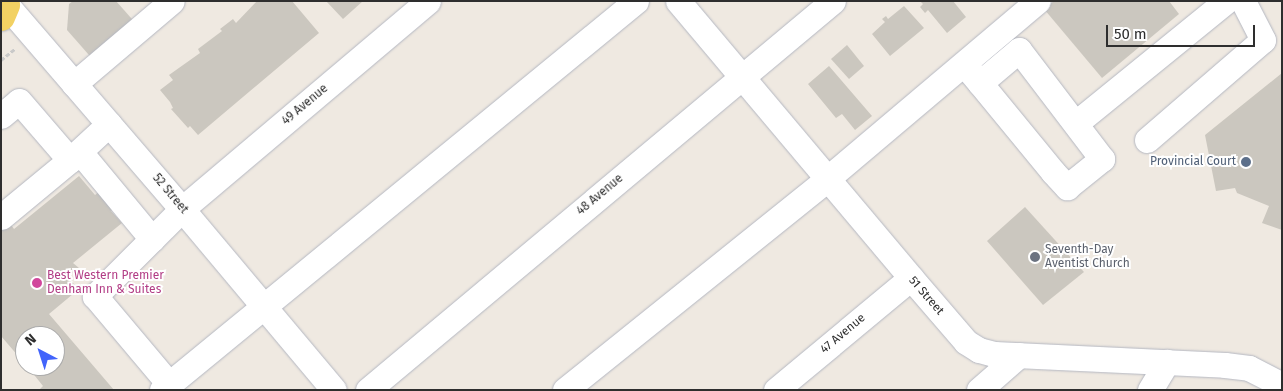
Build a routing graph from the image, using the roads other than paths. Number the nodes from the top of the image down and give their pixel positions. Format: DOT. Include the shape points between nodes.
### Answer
graph roads {
  1 [pos="172,1"];
  2 [pos="428,1"];
  3 [pos="636,1"];
  4 [pos="678,1"];
  5 [pos="833,1"];
  6 [pos="1038,1"];
  7 [pos="1226,1"];
  8 [pos="1243,1"];
  9 [pos="4,6"];
  10 [pos="1004,30"];
  11 [pos="1019,50"];
  12 [pos="964,64"];
  13 [pos="742,76"];
  14 [pos="980,83"];
  15 [pos="74,84"];
  16 [pos="1,116"];
  17 [pos="1076,123"];
  18 [pos="110,124"];
  19 [pos="1147,140"];
  20 [pos="75,156"];
  21 [pos="827,179"];
  22 [pos="182,209"];
  23 [pos="1,217"];
  24 [pos="152,239"];
  25 [pos="911,278"];
  26 [pos="263,306"];
  27 [pos="1019,355"];
  28 [pos="1167,362"];
  29 [pos="1282,385"];
  30 [pos="166,387"];
  31 [pos="334,390"];
  32 [pos="368,390"];
  33 [pos="565,390"];
  34 [pos="776,390"];
  35 [pos="980,390"];
  36 [pos="1150,390"];
  1 -- 15 [label="street"];
  2 -- 22 [label="street, 49 Avenue"];
  3 -- 26 [label="street"];
  4 -- 13 [label="street, 51 Street"];
  5 -- 13 [label="street, 48 Avenue"];
  6 -- 10 [label="street"];
  7 -- 17 [label="street"];
  8 -- 19 [label="street" via="1263,40"];
  9 -- 15 [label="street, 52 Street"];
  10 -- 11 [label="street"];
  10 -- 12 [label="street"];
  11 -- 14 [label="street"];
  11 -- 17 [label="street"];
  12 -- 14 [label="street"];
  12 -- 21 [label="street"];
  13 -- 21 [label="street, 51 Street"];
  13 -- 32 [label="street, 48 Avenue"];
  14 -- 17 [label="street" via="1067,187 1102,159"];
  15 -- 18 [label="street, 52 Street"];
  16 -- 20 [label="street" via="19,101"];
  18 -- 20 [label="street"];
  18 -- 22 [label="street, 52 Street"];
  20 -- 23 [label="street"];
  20 -- 24 [label="street"];
  21 -- 25 [label="street, 51 Street"];
  21 -- 33 [label="street"];
  22 -- 24 [label="street, 49 Avenue"];
  22 -- 26 [label="street, 52 Street"];
  24 -- 30 [label="street, 49 Avenue" via="95,296"];
  25 -- 27 [label="street, 51 Street" via="966,342 994,354"];
  25 -- 34 [label="street, 47 Avenue"];
  26 -- 30 [label="street"];
  26 -- 31 [label="street, 52 Street"];
  27 -- 28 [label="street, 51 Street"];
  27 -- 35 [label="street"];
  28 -- 29 [label="street, 51 Street" via="1249,368"];
  28 -- 36 [label="street"];
}
